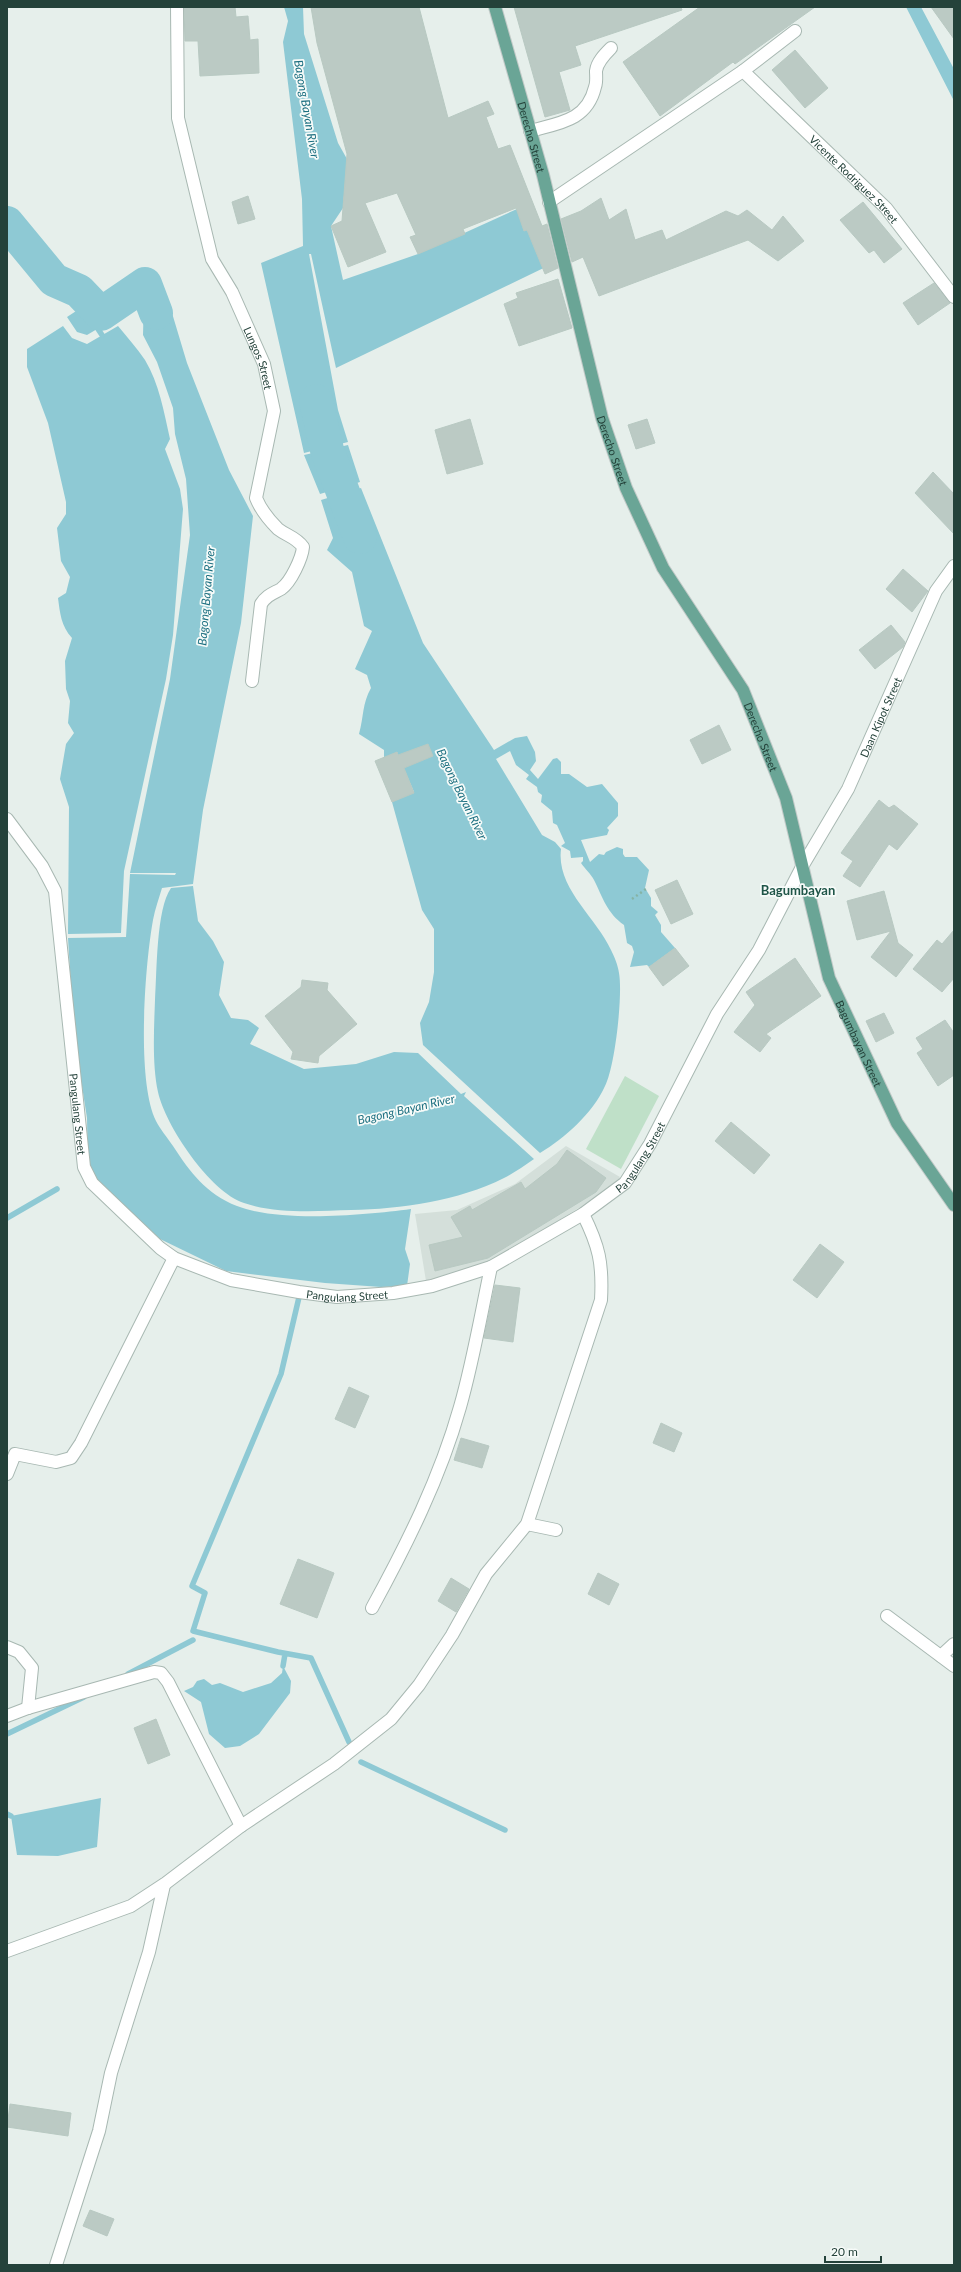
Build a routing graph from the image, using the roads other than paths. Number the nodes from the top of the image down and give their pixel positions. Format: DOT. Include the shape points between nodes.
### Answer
graph roads {
  1 [pos="177,7"];
  2 [pos="495,7"];
  3 [pos="795,31"];
  4 [pos="611,48"];
  5 [pos="743,71"];
  6 [pos="530,131"];
  7 [pos="549,202"];
  8 [pos="954,296"];
  9 [pos="954,566"];
  10 [pos="252,681"];
  11 [pos="7,819"];
  12 [pos="803,865"];
  13 [pos="954,1205"];
  14 [pos="583,1214"];
  15 [pos="174,1258"];
  16 [pos="491,1268"];
  17 [pos="11,1451"];
  18 [pos="7,1474"];
  19 [pos="527,1524"];
  20 [pos="556,1530"];
  21 [pos="372,1608"];
  22 [pos="887,1616"];
  23 [pos="954,1644"];
  24 [pos="7,1647"];
  25 [pos="941,1656"];
  26 [pos="954,1666"];
  27 [pos="28,1708"];
  28 [pos="7,1716"];
  29 [pos="241,1826"];
  30 [pos="164,1885"];
  31 [pos="7,1951"];
  32 [pos="56,2265"];
  1 -- 10 [label="street, Lungos Street" via="178,118 212,258 232,292 264,364 274,411 256,498 278,529 297,539 303,547 297,566 282,588 266,596 261,604"];
  2 -- 6 [label="main road, Derecho Street"];
  3 -- 5 [label="street"];
  4 -- 6 [label="street" via="602,57 596,69 596,86 588,106 580,115"];
  5 -- 7 [label="street"];
  5 -- 8 [label="street, Vicente Rodriguez Street" via="886,208"];
  6 -- 7 [label="main road, Derecho Street"];
  7 -- 12 [label="main road, Derecho Street" via="602,418 626,488 663,568 743,690 786,798"];
  9 -- 12 [label="street, Daan Kipot Street" via="936,591 852,783"];
  11 -- 15 [label="street, Pangulang Street" via="42,866 55,891 84,1167 92,1183 160,1248"];
  12 -- 13 [label="main road, Bagumbayan Street" via="829,978 897,1123"];
  12 -- 14 [label="street, Pangulang Street" via="759,950 717,1014 650,1144 625,1183"];
  14 -- 16 [label="street, Pangulang Street"];
  14 -- 19 [label="street" via="597,1241 602,1278 601,1300"];
  15 -- 16 [label="street, Pangulang Street" via="231,1280 337,1297 393,1293 432,1286"];
  15 -- 17 [label="street" via="81,1443 71,1458 56,1462"];
  16 -- 21 [label="street" via="460,1407 445,1453 415,1524"];
  17 -- 18 [label="street"];
  19 -- 20 [label="street"];
  19 -- 29 [label="street" via="486,1574 448,1642 419,1685 391,1718 334,1764"];
  22 -- 25 [label="street"];
  23 -- 25 [label="street"];
  24 -- 27 [label="street" via="19,1652 32,1668"];
  25 -- 26 [label="street"];
  27 -- 28 [label="street"];
  27 -- 29 [label="street" via="154,1672 161,1673 168,1682"];
  29 -- 30 [label="street"];
  30 -- 31 [label="street" via="131,1906"];
  30 -- 32 [label="street" via="149,1952 111,2073 99,2131"];
}
